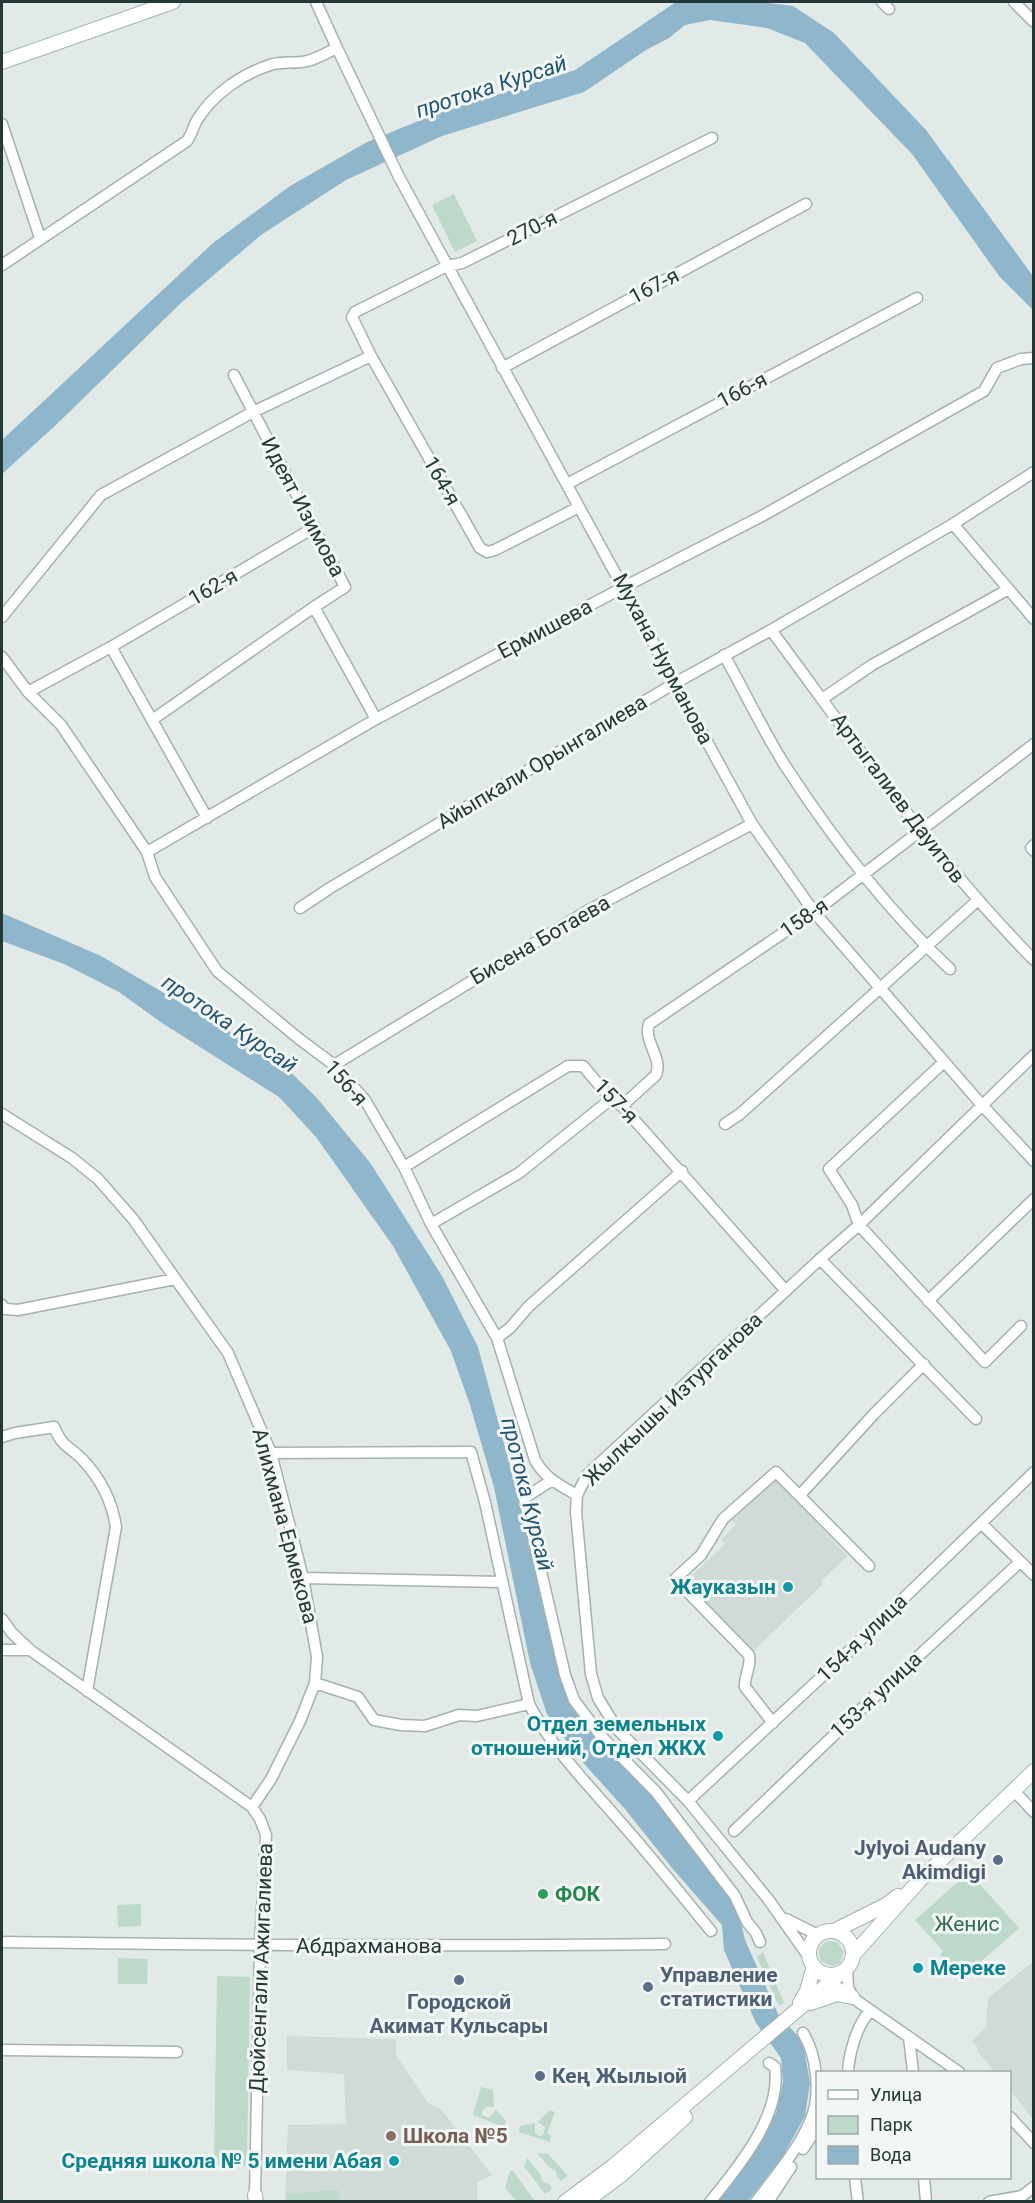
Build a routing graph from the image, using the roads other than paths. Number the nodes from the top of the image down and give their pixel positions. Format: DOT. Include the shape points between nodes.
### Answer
graph roads {
  1 [pos="173,2"];
  2 [pos="316,2"];
  3 [pos="1014,2"];
  4 [pos="1034,22"];
  5 [pos="337,48"];
  6 [pos="2,62"];
  7 [pos="2,124"];
  8 [pos="711,138"];
  9 [pos="806,204"];
  10 [pos="40,238"];
  11 [pos="2,265"];
  12 [pos="447,266"];
  13 [pos="917,297"];
  14 [pos="352,317"];
  15 [pos="371,356"];
  16 [pos="1034,358"];
  17 [pos="502,368"];
  18 [pos="234,375"];
  19 [pos="253,412"];
  20 [pos="1034,472"];
  21 [pos="567,484"];
  22 [pos="579,507"];
  23 [pos="954,524"];
  24 [pos="315,527"];
  25 [pos="624,587"];
  26 [pos="1008,590"];
  27 [pos="314,607"];
  28 [pos="2,617"];
  29 [pos="1034,619"];
  30 [pos="771,630"];
  31 [pos="111,647"];
  32 [pos="724,655"];
  33 [pos="2,657"];
  34 [pos="675,683"];
  35 [pos="28,692"];
  36 [pos="822,699"];
  37 [pos="376,719"];
  38 [pos="152,720"];
  39 [pos="1034,744"];
  40 [pos="207,818"];
  41 [pos="752,824"];
  42 [pos="921,831"];
  43 [pos="1034,845"];
  44 [pos="1034,851"];
  45 [pos="147,852"];
  46 [pos="862,874"];
  47 [pos="977,901"];
  48 [pos="300,908"];
  49 [pos="814,912"];
  50 [pos="925,946"];
  51 [pos="1034,960"];
  52 [pos="950,969"];
  53 [pos="879,988"];
  54 [pos="1034,1054"];
  55 [pos="944,1062"];
  56 [pos="334,1065"];
  57 [pos="611,1099"];
  58 [pos="981,1104"];
  59 [pos="622,1106"];
  60 [pos="2,1114"];
  61 [pos="725,1124"];
  62 [pos="1034,1161"];
  63 [pos="404,1167"];
  64 [pos="682,1171"];
  65 [pos="1034,1199"];
  66 [pos="431,1224"];
  67 [pos="859,1225"];
  68 [pos="820,1259"];
  69 [pos="175,1279"];
  70 [pos="786,1291"];
  71 [pos="928,1301"];
  72 [pos="2,1305"];
  73 [pos="1021,1326"];
  74 [pos="497,1338"];
  75 [pos="924,1364"];
  76 [pos="976,1419"];
  77 [pos="2,1437"];
  78 [pos="271,1453"];
  79 [pos="1034,1472"];
  80 [pos="551,1481"];
  81 [pos="577,1495"];
  82 [pos="800,1495"];
  83 [pos="981,1523"];
  84 [pos="1020,1562"];
  85 [pos="869,1566"];
  86 [pos="1034,1575"];
  87 [pos="303,1578"];
  88 [pos="501,1582"];
  89 [pos="2,1620"];
  90 [pos="2,1650"];
  91 [pos="30,1650"];
  92 [pos="315,1683"];
  93 [pos="87,1691"];
  94 [pos="529,1704"];
  95 [pos="773,1723"];
  96 [pos="1034,1771"];
  97 [pos="1013,1790"];
  98 [pos="688,1801"];
  99 [pos="252,1807"];
  100 [pos="1034,1812"];
  101 [pos="734,1831"];
  102 [pos="919,1881"];
  103 [pos="781,1915"];
  104 [pos="711,1931"];
  105 [pos="825,1932"];
  106 [pos="796,1938"];
  107 [pos="2,1942"];
  108 [pos="760,1942"];
  109 [pos="665,1944"];
  110 [pos="260,1946"];
  111 [pos="847,1965"];
  112 [pos="815,1966"];
  113 [pos="831,1982"];
  114 [pos="852,1997"];
  115 [pos="795,2010"];
  116 [pos="870,2011"];
  117 [pos="803,2033"];
  118 [pos="909,2037"];
  119 [pos="759,2044"];
  120 [pos="2,2050"];
  121 [pos="177,2052"];
  122 [pos="769,2063"];
  123 [pos="848,2071"];
  124 [pos="913,2071"];
  125 [pos="956,2071"];
  126 [pos="816,2076"];
  127 [pos="816,2089"];
  128 [pos="1011,2118"];
  129 [pos="816,2129"];
  130 [pos="1034,2143"];
  131 [pos="855,2179"];
  132 [pos="924,2179"];
  133 [pos="1034,2187"];
  134 [pos="255,2199"];
  135 [pos="565,2202"];
  136 [pos="585,2202"];
  137 [pos="710,2202"];
  138 [pos="756,2202"];
  139 [pos="768,2202"];
  140 [pos="858,2202"];
  141 [pos="926,2202"];
  142 [pos="988,2202"];
  1 -- 6 [label="street"];
  2 -- 5 [label="street, Мухана Нурманова"];
  3 -- 4 [label="street"];
  5 -- 10 [label="street" via="307,62 271,65 230,85 195,122 188,141"];
  5 -- 12 [label="street, Мухана Нурманова"];
  7 -- 10 [label="street"];
  8 -- 12 [label="street, 270-я" via="462,263"];
  9 -- 17 [label="street, 167-я"];
  10 -- 11 [label="street"];
  12 -- 14 [label="street, 270-я"];
  12 -- 17 [label="street, Мухана Нурманова"];
  13 -- 21 [label="street, 166-я"];
  14 -- 15 [label="street, 164-я"];
  15 -- 19 [label="street"];
  15 -- 22 [label="street, 164-я" via="480,548 487,552 495,550"];
  16 -- 25 [label="street, Ермишева" via="997,368 984,391 762,516"];
  17 -- 21 [label="street, Мухана Нурманова"];
  18 -- 19 [label="street, Идеят Изимова"];
  19 -- 24 [label="street, Идеят Изимова"];
  19 -- 28 [label="street" via="101,495"];
  20 -- 23 [label="street, Айыпкали Орынгалиева"];
  21 -- 22 [label="street, Мухана Нурманова"];
  22 -- 25 [label="street, Мухана Нурманова"];
  23 -- 26 [label="street"];
  23 -- 30 [label="street, Айыпкали Орынгалиева"];
  24 -- 27 [label="street, Идеят Изимова" via="345,586"];
  24 -- 31 [label="street, 162-я"];
  25 -- 34 [label="street, Мухана Нурманова"];
  25 -- 37 [label="street, Ермишева"];
  26 -- 29 [label="street"];
  26 -- 36 [label="street" via="872,665"];
  27 -- 37 [label="street, Идеят Изимова"];
  27 -- 38 [label="street"];
  30 -- 32 [label="street, Айыпкали Орынгалиева"];
  30 -- 36 [label="street, Артыгалиев Дауитов"];
  31 -- 35 [label="street, 162-я"];
  31 -- 38 [label="street"];
  32 -- 34 [label="street, Айыпкали Орынгалиева"];
  32 -- 46 [label="street" via="785,766"];
  33 -- 35 [label="street, 156-я"];
  34 -- 41 [label="street, Мухана Нурманова"];
  34 -- 48 [label="street, Айыпкали Орынгалиева"];
  35 -- 45 [label="street, 156-я" via="61,725"];
  36 -- 42 [label="street, Артыгалиев Дауитов"];
  37 -- 40 [label="street, Ермишева"];
  38 -- 40 [label="street"];
  39 -- 42 [label="street, 158-я"];
  40 -- 45 [label="street, Ермишева"];
  41 -- 49 [label="street, Мухана Нурманова"];
  41 -- 56 [label="street, Бисена Ботаева" via="587,911"];
  42 -- 46 [label="street, 158-я"];
  42 -- 47 [label="street, Артыгалиев Дауитов"];
  43 -- 44 [label="street" via="1030,848"];
  45 -- 56 [label="street, 156-я" via="155,877 217,971"];
  46 -- 49 [label="street, 158-я"];
  46 -- 50 [label="street"];
  47 -- 50 [label="street"];
  47 -- 51 [label="street, Артыгалиев Дауитов"];
  49 -- 53 [label="street, Мухана Нурманова"];
  49 -- 59 [label="street, 158-я" via="649,1024 648,1034 659,1068"];
  50 -- 52 [label="street"];
  50 -- 53 [label="street"];
  53 -- 55 [label="street, Мухана Нурманова"];
  53 -- 61 [label="street"];
  54 -- 58 [label="street, Жылкышы Изтурганова"];
  55 -- 58 [label="street, Мухана Нурманова"];
  55 -- 67 [label="street" via="829,1170 852,1205"];
  56 -- 63 [label="street, 156-я" via="365,1100"];
  57 -- 59 [label="street, 157-я"];
  57 -- 63 [label="street, 157-я" via="583,1066 568,1066"];
  57 -- 66 [label="street" via="519,1173"];
  58 -- 62 [label="street, Мухана Нурманова"];
  58 -- 67 [label="street, Жылкышы Изтурганова"];
  59 -- 64 [label="street, 157-я"];
  60 -- 69 [label="street, Алихмана Ермекова" via="98,1179 133,1219"];
  63 -- 66 [label="street, 156-я"];
  64 -- 70 [label="street, 157-я"];
  64 -- 74 [label="street"];
  65 -- 71 [label="street"];
  66 -- 74 [label="street, 156-я"];
  67 -- 68 [label="street, Жылкышы Изтурганова"];
  67 -- 71 [label="street"];
  68 -- 70 [label="street, Жылкышы Изтурганова"];
  68 -- 75 [label="street"];
  69 -- 72 [label="street" via="18,1310"];
  69 -- 78 [label="street, Алихмана Ермекова" via="228,1353"];
  70 -- 81 [label="street, Жылкышы Изтурганова" via="587,1475"];
  71 -- 73 [label="street" via="985,1362"];
  74 -- 80 [label="street, 156-я" via="535,1460"];
  75 -- 76 [label="street"];
  75 -- 82 [label="street"];
  77 -- 93 [label="street" via="54,1427 60,1442 99,1478 112,1504 116,1527"];
  78 -- 87 [label="street, Алихмана Ермекова"];
  78 -- 88 [label="street" via="471,1452"];
  79 -- 83 [label="street, 154-я улица"];
  80 -- 81 [label="street, 156-я"];
  80 -- 108 [label="street" via="524,1498 574,1700 601,1736 656,1792 735,1896"];
  81 -- 98 [label="street, Жылкышы Изтурганова" via="591,1674 597,1698 617,1729"];
  82 -- 85 [label="street"];
  82 -- 95 [label="street" via="776,1472 723,1519 701,1555 675,1579 749,1654 751,1661 744,1687"];
  83 -- 84 [label="street"];
  83 -- 95 [label="street, 154-я улица"];
  84 -- 86 [label="street"];
  84 -- 101 [label="street, 153-я улица"];
  87 -- 88 [label="street"];
  87 -- 92 [label="street, Алихмана Ермекова" via="317,1657"];
  88 -- 94 [label="street"];
  89 -- 91 [label="street, Дюйсенгали Ажигалиева"];
  90 -- 91 [label="street"];
  91 -- 93 [label="street, Дюйсенгали Ажигалиева"];
  92 -- 94 [label="street" via="358,1697 374,1720 401,1725 425,1726 459,1715 477,1716"];
  92 -- 99 [label="street, Алихмана Ермекова" via="271,1779"];
  93 -- 99 [label="street, Дюйсенгали Ажигалиева"];
  94 -- 104 [label="street" via="543,1731 580,1778"];
  95 -- 98 [label="street, 154-я улица"];
  96 -- 97 [label="street"];
  97 -- 100 [label="street"];
  97 -- 102 [label="street"];
  98 -- 103 [label="street, Жылкышы Изтурганова"];
  99 -- 110 [label="street, Дюйсенгали Ажигалиева" via="266,1835"];
  102 -- 105 [label="street" via="886,1905"];
  102 -- 111 [label="street"];
  103 -- 105 [label="street" via="792,1923"];
  103 -- 106 [label="street, Жылкышы Изтурганова"];
  105 -- 106 [label="street"];
  105 -- 111 [label="street" via="840,1933 850,1942"];
  105 -- 112 [label="street" via="811,1946"];
  106 -- 112 [label="street, Жылкышы Изтурганова"];
  107 -- 110 [label="street, Абдрахманова"];
  109 -- 110 [label="street, Абдрахманова"];
  110 -- 134 [label="street, Дюйсенгали Ажигалиева"];
  111 -- 112 [label="street" via="835,1974"];
  111 -- 113 [label="street"];
  111 -- 114 [label="street"];
  112 -- 113 [label="street, Жылкышы Изтурганова"];
  112 -- 115 [label="street" via="807,1991"];
  113 -- 114 [label="street, Жылкышы Изтурганова"];
  113 -- 115 [label="street"];
  114 -- 115 [label="street" via="837,1994"];
  114 -- 116 [label="street, Жылкышы Изтурганова"];
  115 -- 119 [label="street"];
  116 -- 118 [label="street, Жылкышы Изтурганова"];
  116 -- 123 [label="street" via="862,2019"];
  117 -- 126 [label="street" via="811,2045"];
  118 -- 124 [label="street"];
  118 -- 125 [label="street, Жылкышы Изтурганова"];
  119 -- 135 [label="street" via="612,2168"];
  119 -- 136 [label="street" via="736,2071"];
  120 -- 121 [label="street"];
  122 -- 137 [label="street" via="775,2067 777,2083 771,2109"];
  127 -- 138 [label="street" via="812,2118"];
  128 -- 130 [label="street"];
  129 -- 139 [label="street"];
  131 -- 140 [label="street"];
  132 -- 141 [label="street"];
  133 -- 142 [label="street" via="1022,2196"];
}
